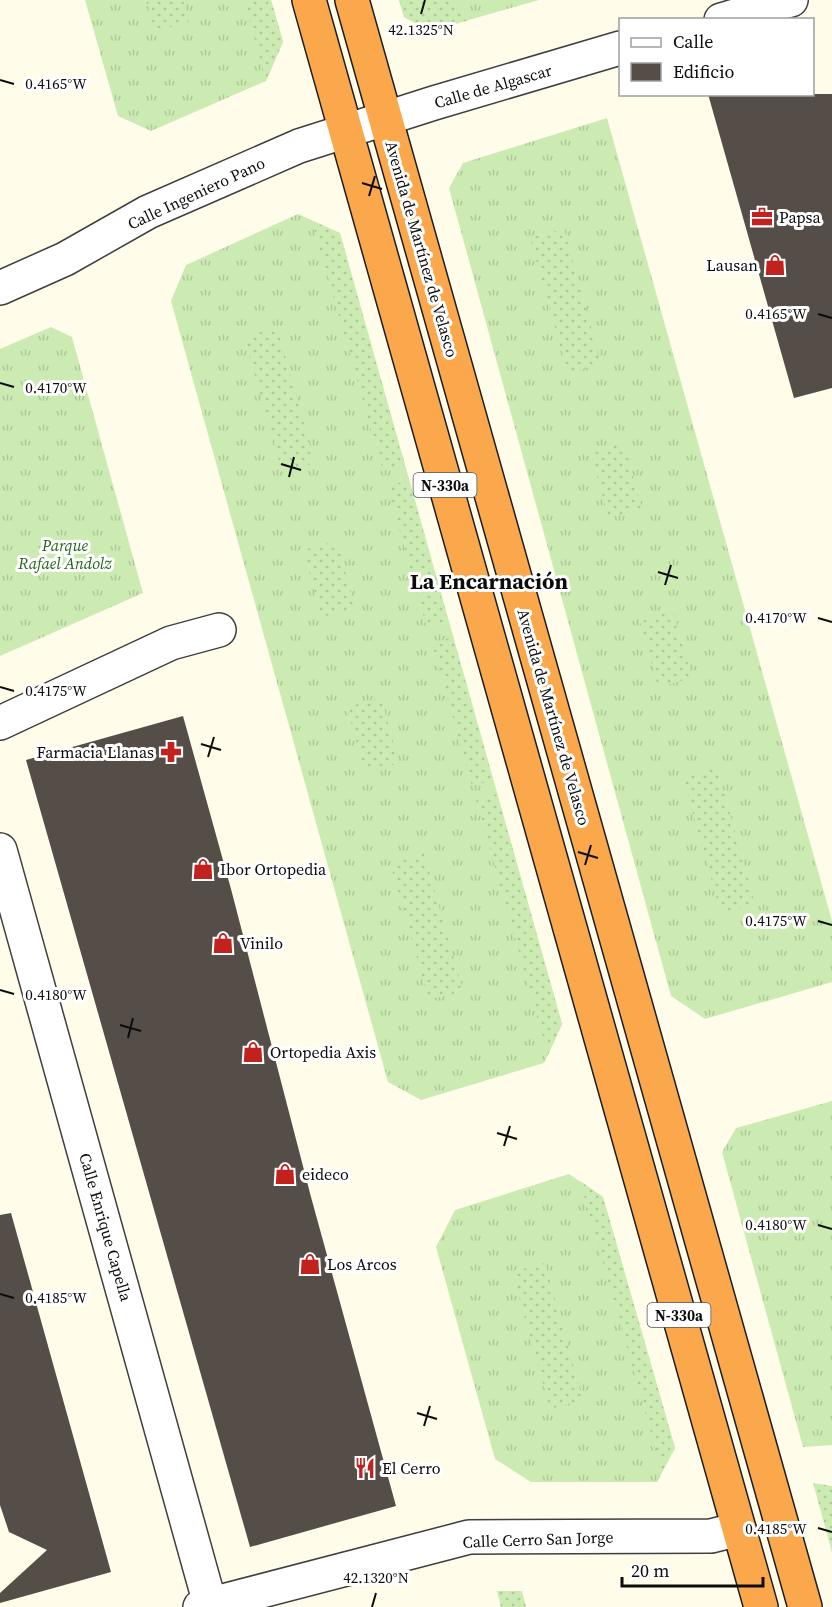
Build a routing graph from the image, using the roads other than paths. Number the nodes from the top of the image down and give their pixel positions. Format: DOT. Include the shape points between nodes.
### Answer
graph roads {
  1 [pos="309,0"];
  2 [pos="352,0"];
  3 [pos="791,0"];
  4 [pos="728,18"];
  5 [pos="619,49"];
  6 [pos="365,125"];
  7 [pos="0,288"];
  8 [pos="219,630"];
  9 [pos="0,723"];
  10 [pos="0,850"];
  11 [pos="739,1529"];
  12 [pos="205,1606"];
  13 [pos="761,1607"];
  14 [pos="805,1607"];
  1 -- 6 [label="highway, Avenida de Martínez de Velasco / N-330a"];
  2 -- 6 [label="highway, Avenida de Martínez de Velasco / N-330a"];
  3 -- 4 [label="street"];
  5 -- 6 [label="street, Calle de Algascar"];
  6 -- 7 [label="street, Calle Ingeniero Pano" via="299,146 148,212 65,259"];
  6 -- 11 [label="highway, Avenida de Martínez de Velasco / N-330a"];
  6 -- 14 [label="highway, Avenida de Martínez de Velasco / N-330a"];
  8 -- 9 [label="street" via="171,643"];
  10 -- 12 [label="street, Calle Enrique Capella"];
  11 -- 12 [label="street, Calle Cerro San Jorge" via="711,1536 469,1537"];
  11 -- 13 [label="highway, Avenida de Martínez de Velasco / N-330a"];
}
